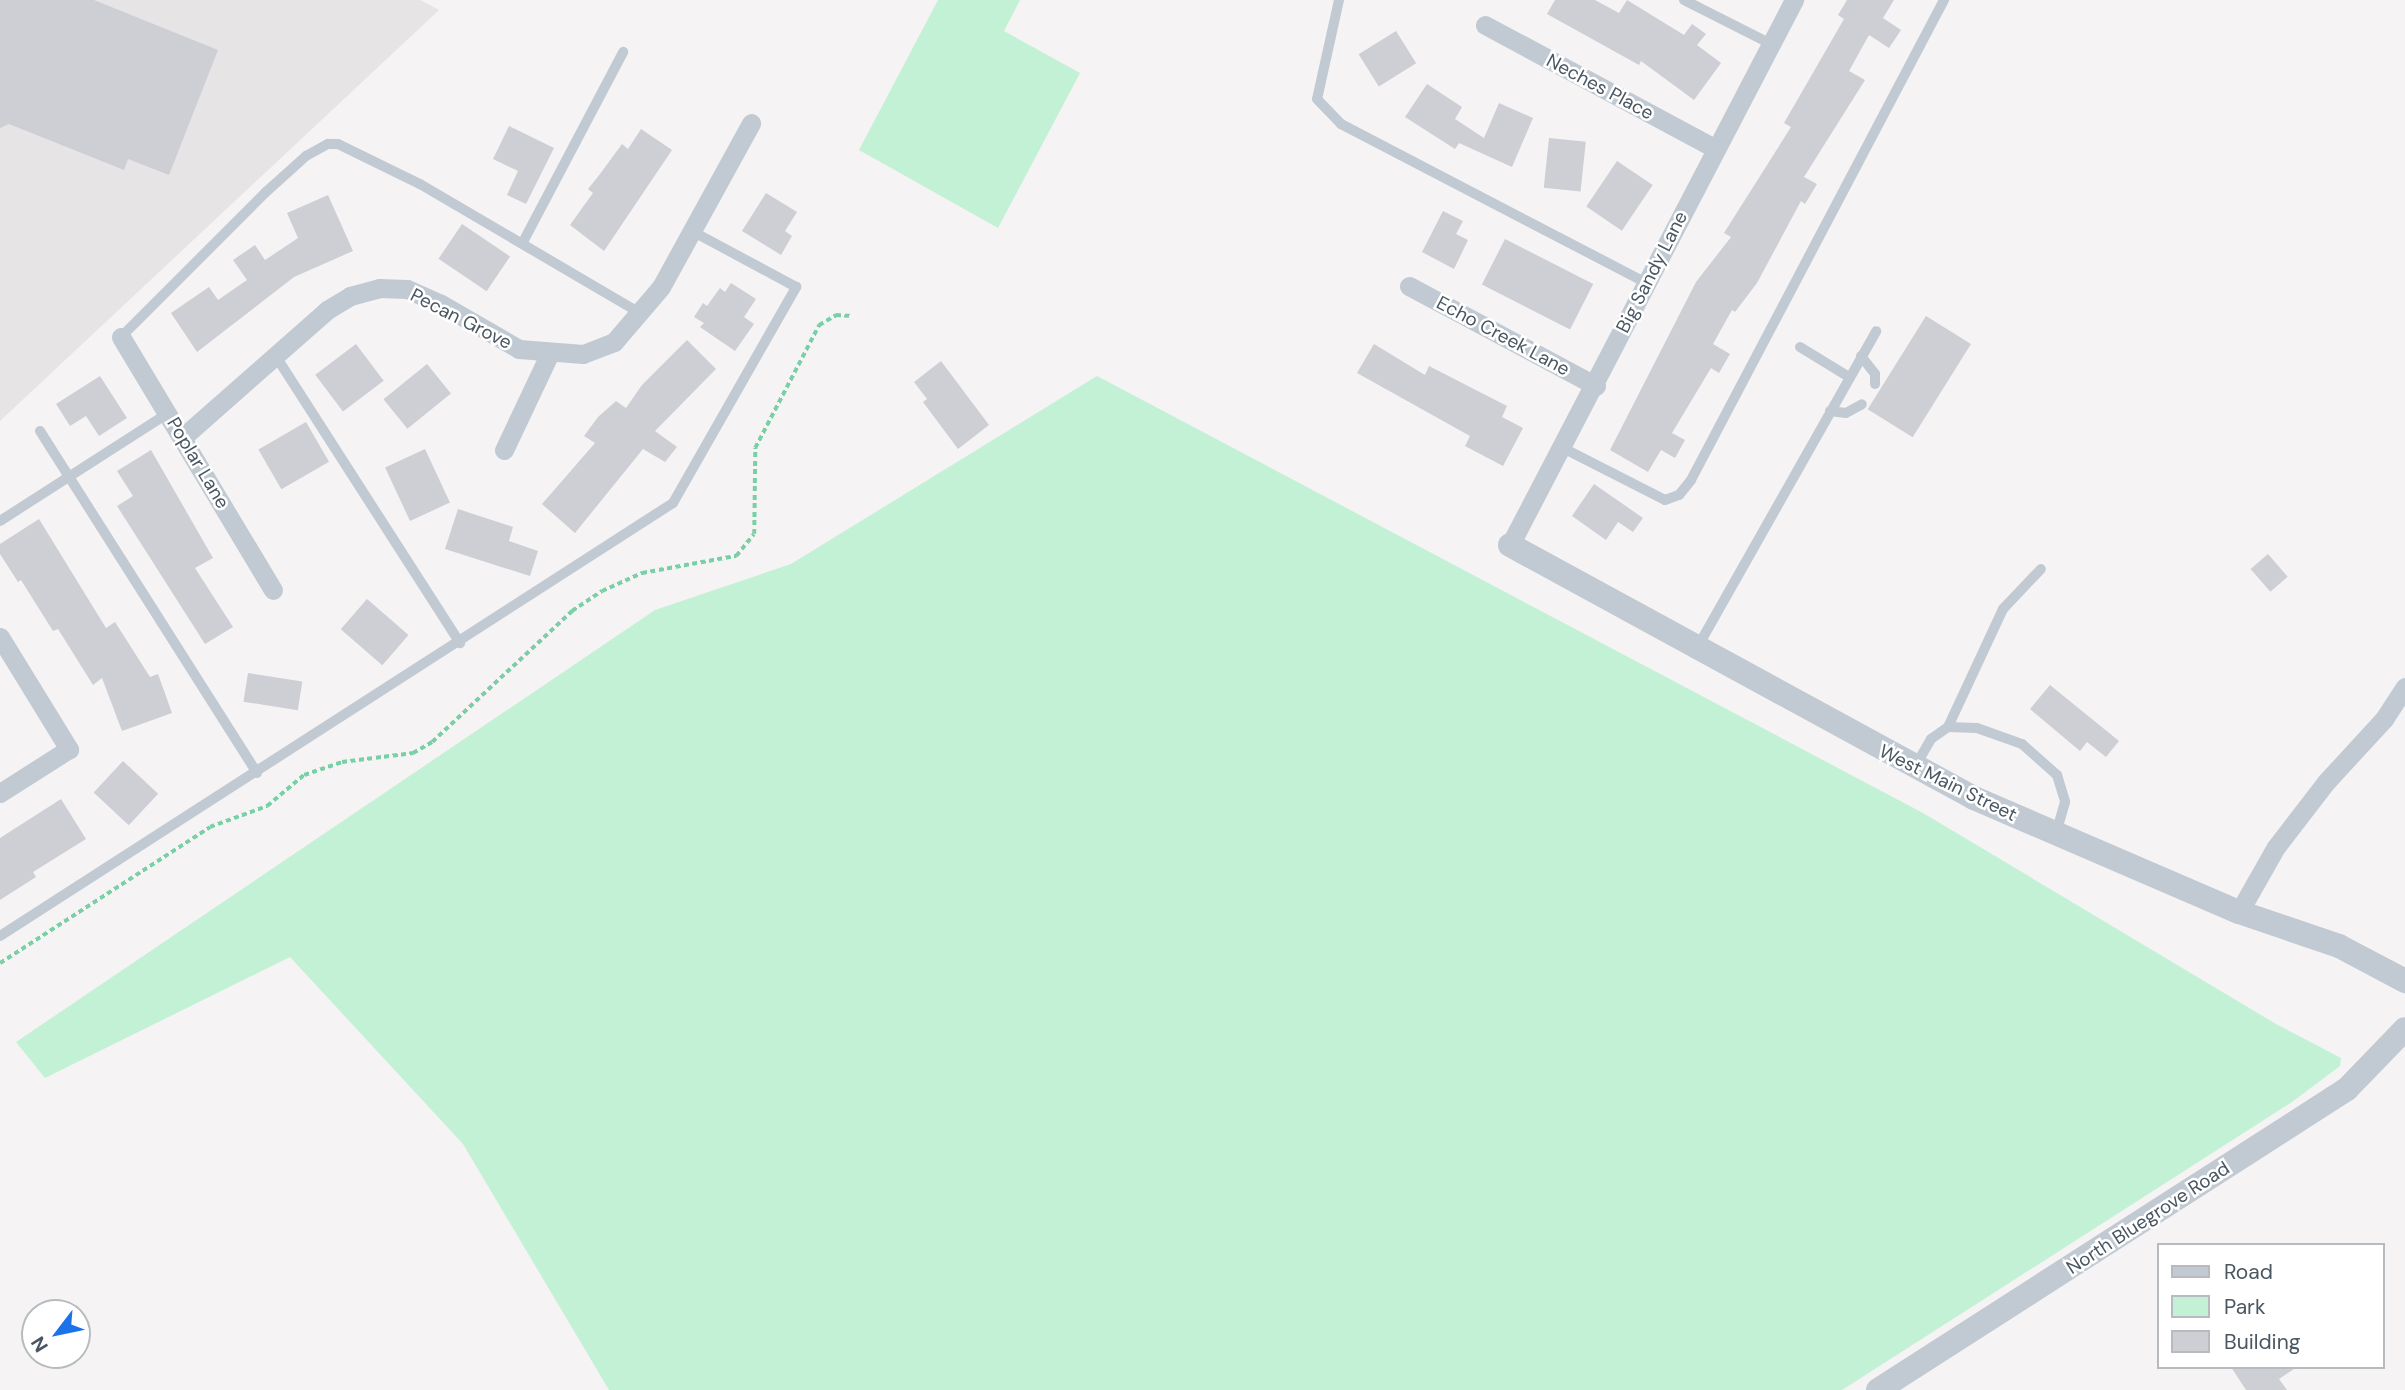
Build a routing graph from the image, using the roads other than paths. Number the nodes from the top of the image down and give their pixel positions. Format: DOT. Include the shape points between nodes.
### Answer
graph roads {
  1 [pos="1339,0"];
  2 [pos="1684,0"];
  3 [pos="1794,0"];
  4 [pos="1944,0"];
  5 [pos="1485,25"];
  6 [pos="1771,44"];
  7 [pos="623,52"];
  8 [pos="751,123"];
  9 [pos="1716,149"];
  10 [pos="692,231"];
  11 [pos="523,242"];
  12 [pos="1645,282"];
  13 [pos="1409,286"];
  14 [pos="642,314"];
  15 [pos="1876,331"];
  16 [pos="121,337"];
  17 [pos="1800,346"];
  18 [pos="549,355"];
  19 [pos="1861,356"];
  20 [pos="277,358"];
  21 [pos="1849,377"];
  22 [pos="1875,384"];
  23 [pos="1596,386"];
  24 [pos="1863,404"];
  25 [pos="1830,411"];
  26 [pos="169,413"];
  27 [pos="40,431"];
  28 [pos="184,438"];
  29 [pos="1563,448"];
  30 [pos="505,450"];
  31 [pos="70,479"];
  32 [pos="0,521"];
  33 [pos="1510,545"];
  34 [pos="2041,569"];
  35 [pos="273,590"];
  36 [pos="0,637"];
  37 [pos="460,643"];
  38 [pos="1697,649"];
  39 [pos="2405,687"];
  40 [pos="1948,727"];
  41 [pos="1915,768"];
  42 [pos="257,773"];
  43 [pos="0,793"];
  44 [pos="2056,833"];
  45 [pos="2239,912"];
  46 [pos="0,936"];
  47 [pos="2405,981"];
  48 [pos="2405,1029"];
  49 [pos="1878,1390"];
  1 -- 12 [label="lane" via="1317,99 1341,124"];
  2 -- 6 [label="lane"];
  3 -- 6 [label="street, Big Sandy Lane"];
  4 -- 29 [label="lane" via="1679,495 1665,499"];
  5 -- 9 [label="street, Neches Place"];
  6 -- 9 [label="street, Big Sandy Lane"];
  7 -- 11 [label="lane"];
  8 -- 10 [label="street, Pecan Grove"];
  9 -- 12 [label="street, Big Sandy Lane"];
  10 -- 14 [label="street, Pecan Grove"];
  10 -- 37 [label="lane" via="796,287 673,503"];
  11 -- 14 [label="lane"];
  11 -- 16 [label="lane" via="420,184 338,144 328,144 306,156 266,192"];
  12 -- 23 [label="street, Big Sandy Lane"];
  13 -- 23 [label="street, Echo Creek Lane"];
  14 -- 18 [label="street, Pecan Grove" via="614,342 583,354"];
  15 -- 19 [label="lane"];
  16 -- 26 [label="street, Poplar Lane"];
  17 -- 21 [label="lane"];
  18 -- 20 [label="street, Pecan Grove" via="519,349 407,289 379,288 350,296 327,310"];
  18 -- 30 [label="street"];
  19 -- 21 [label="lane"];
  19 -- 22 [label="lane" via="1875,374"];
  20 -- 28 [label="street, Pecan Grove"];
  20 -- 37 [label="lane"];
  21 -- 25 [label="lane"];
  23 -- 29 [label="street, Big Sandy Lane"];
  24 -- 25 [label="lane" via="1846,413"];
  25 -- 38 [label="lane"];
  26 -- 28 [label="street, Poplar Lane"];
  26 -- 31 [label="lane"];
  27 -- 31 [label="lane"];
  28 -- 35 [label="street, Poplar Lane"];
  29 -- 33 [label="street, Big Sandy Lane"];
  31 -- 32 [label="lane"];
  31 -- 42 [label="lane"];
  33 -- 38 [label="street, West Main Street"];
  34 -- 40 [label="lane" via="2003,609"];
  36 -- 43 [label="street" via="69,749"];
  37 -- 42 [label="lane"];
  38 -- 41 [label="street, West Main Street"];
  39 -- 45 [label="street" via="2384,719 2326,782 2276,847"];
  40 -- 41 [label="lane" via="1931,739"];
  40 -- 44 [label="lane" via="1977,728 2022,744 2057,775 2065,802"];
  41 -- 44 [label="street, West Main Street"];
  42 -- 46 [label="lane"];
  44 -- 45 [label="street, West Main Street"];
  45 -- 47 [label="street, West Main Street" via="2339,946"];
  48 -- 49 [label="street, North Bluegrove Road" via="2347,1089"];
}
